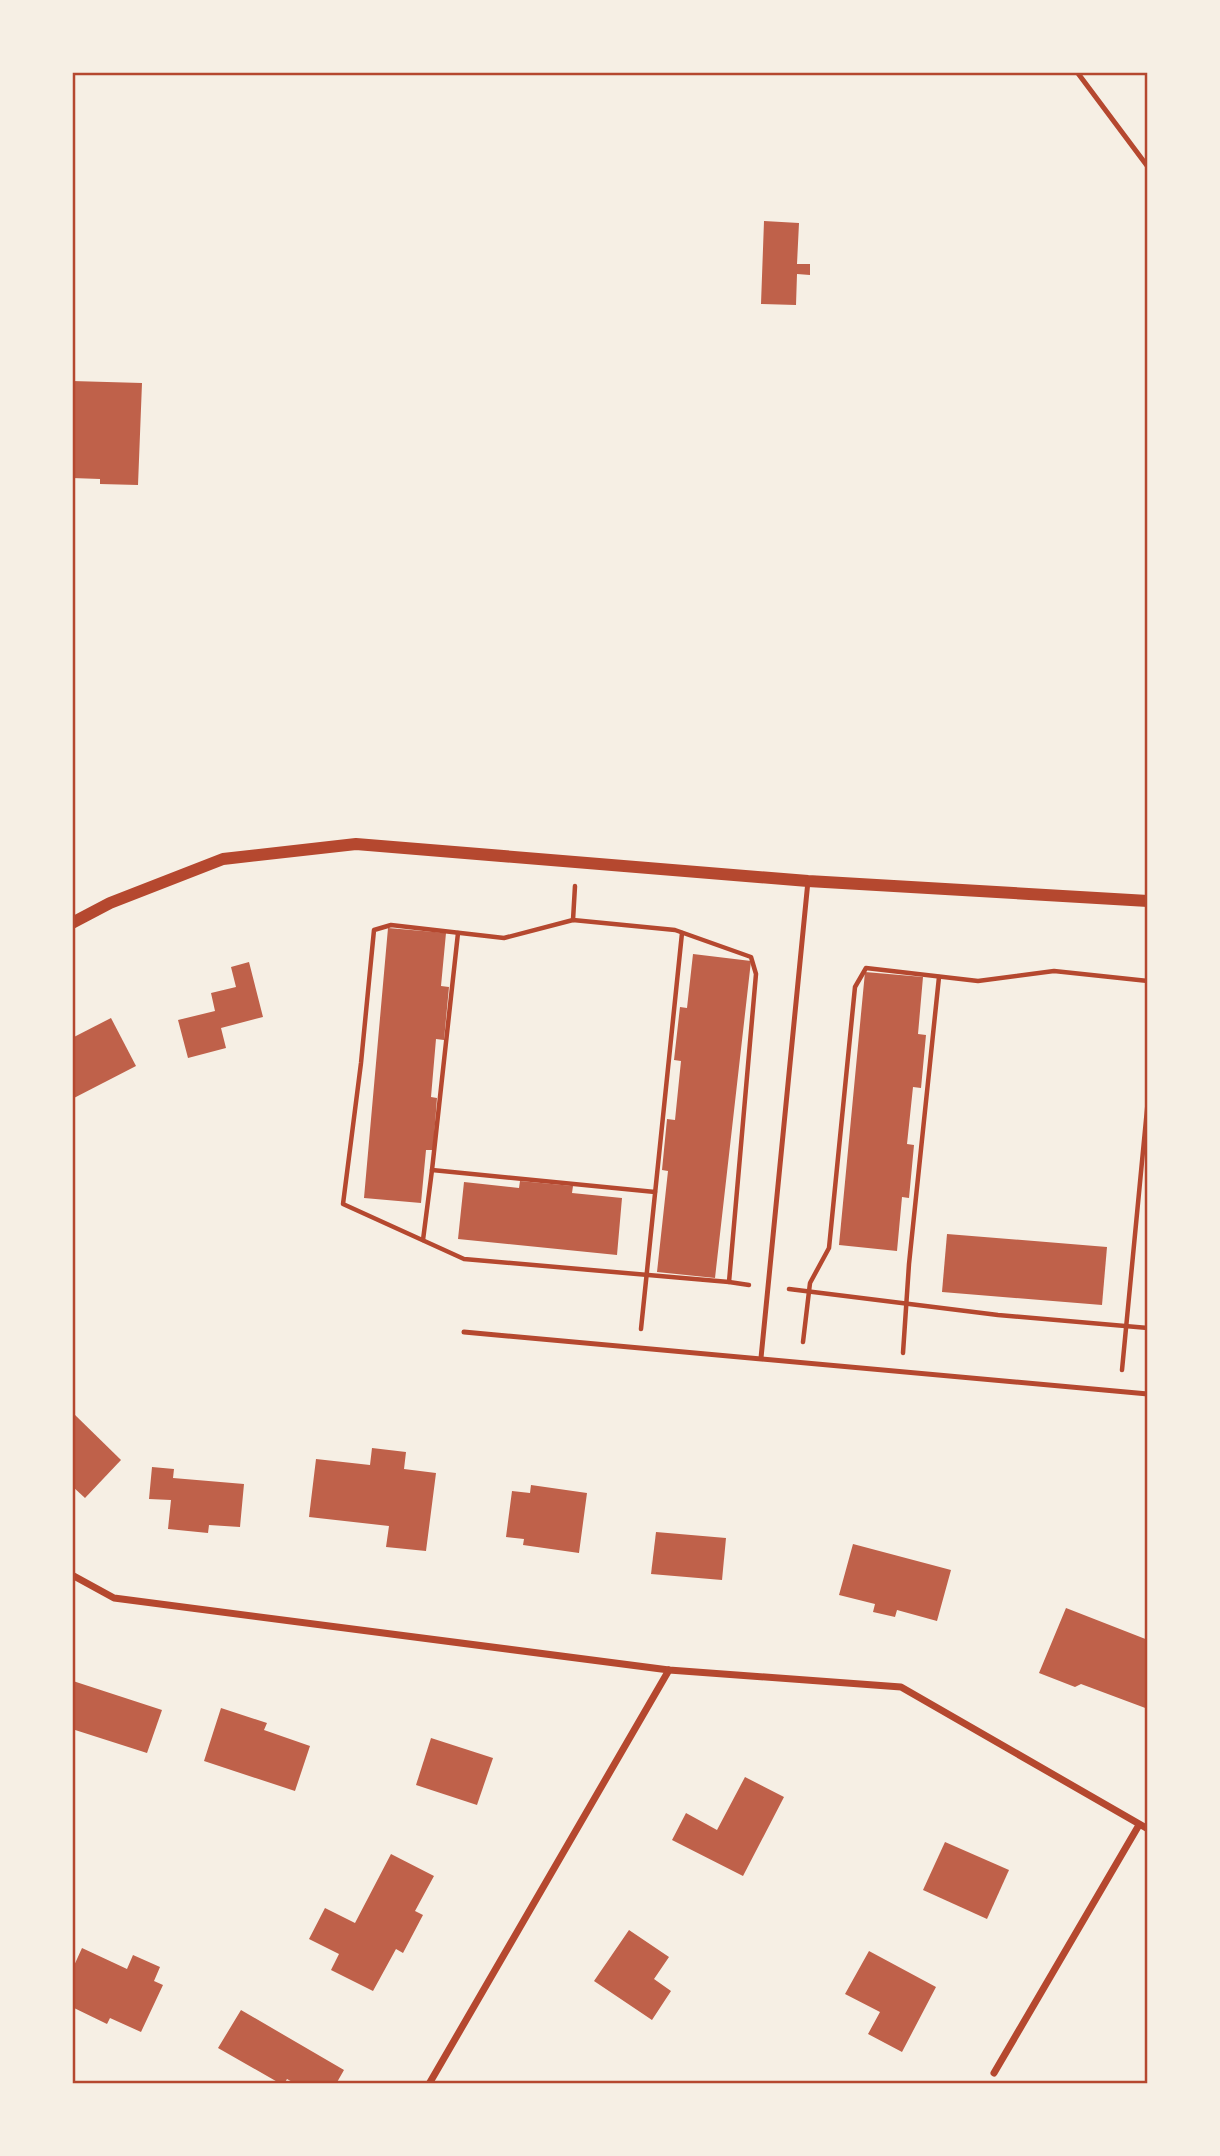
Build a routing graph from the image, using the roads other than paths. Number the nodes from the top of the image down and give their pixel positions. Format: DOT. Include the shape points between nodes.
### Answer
graph roads {
  1 [pos="1077,72"];
  2 [pos="1148,167"];
  3 [pos="808,881"];
  4 [pos="1148,901"];
  5 [pos="72,923"];
  6 [pos="464,1332"];
  7 [pos="761,1358"];
  8 [pos="1148,1394"];
  9 [pos="72,1575"];
  10 [pos="669,1670"];
  11 [pos="1139,1825"];
  12 [pos="1148,1829"];
  13 [pos="994,2073"];
  14 [pos="429,2084"];
  1 -- 2 [label="lane"];
  3 -- 4 [label="street"];
  3 -- 5 [label="street" via="356,844 223,859 110,903"];
  3 -- 7 [label="lane"];
  6 -- 7 [label="lane"];
  7 -- 8 [label="lane"];
  9 -- 10 [label="street" via="114,1598"];
  10 -- 11 [label="street" via="901,1687"];
  10 -- 14 [label="street"];
  11 -- 12 [label="street"];
  11 -- 13 [label="street"];
}
